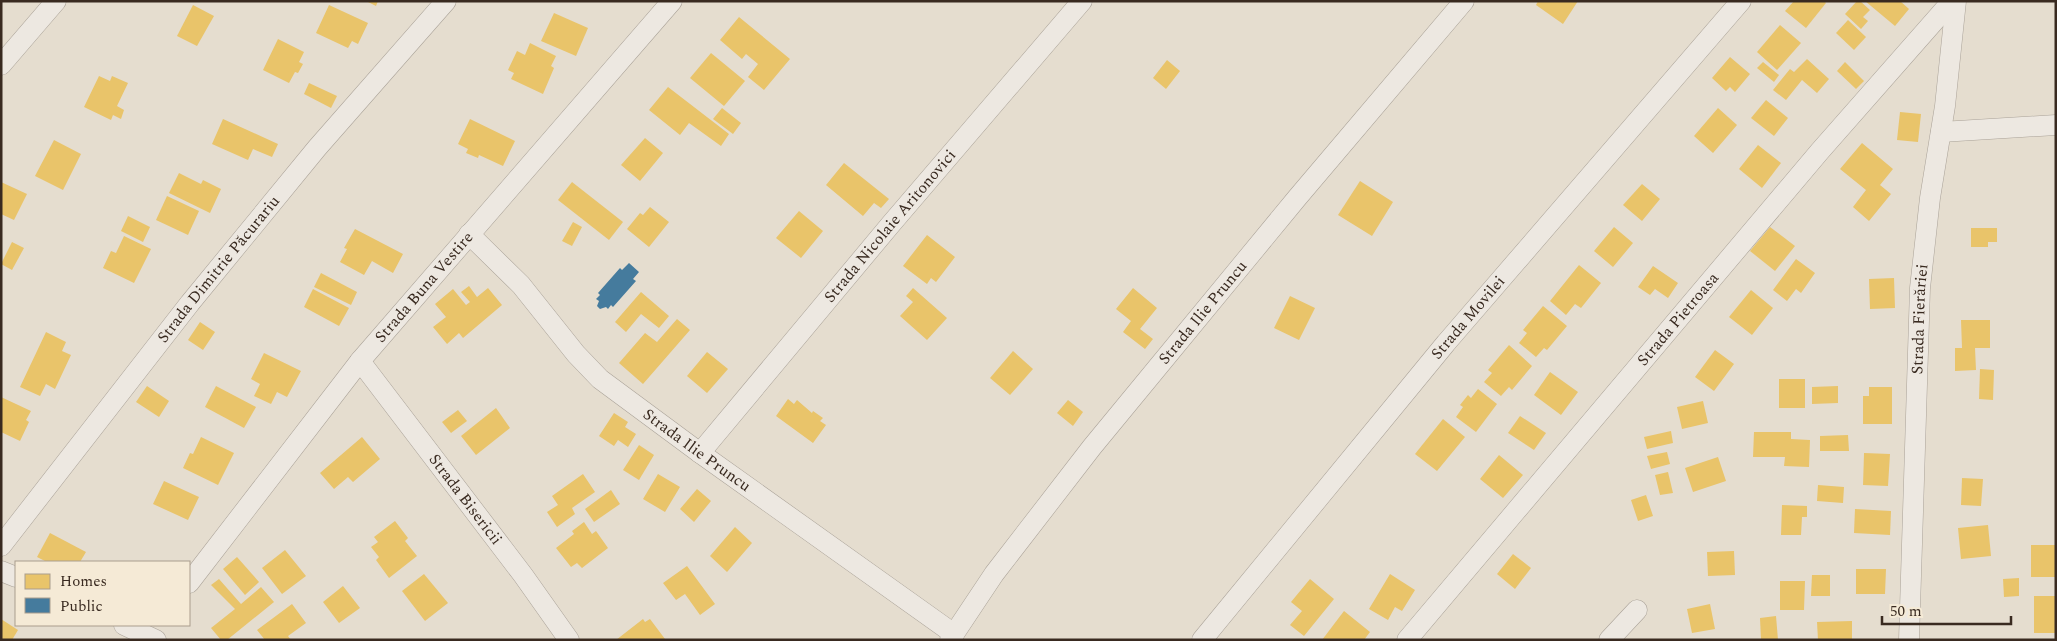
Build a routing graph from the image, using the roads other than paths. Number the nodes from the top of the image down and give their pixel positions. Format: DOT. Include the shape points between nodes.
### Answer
graph roads {
  1 [pos="56,1"];
  2 [pos="446,1"];
  3 [pos="672,1"];
  4 [pos="1082,1"];
  5 [pos="1464,1"];
  6 [pos="1741,1"];
  7 [pos="1954,1"];
  8 [pos="1,65"];
  9 [pos="2056,125"];
  10 [pos="1941,132"];
  11 [pos="469,234"];
  12 [pos="360,361"];
  13 [pos="700,453"];
  14 [pos="1,546"];
  15 [pos="1,571"];
  16 [pos="15,577"];
  17 [pos="190,582"];
  18 [pos="1637,610"];
  19 [pos="127,626"];
  20 [pos="151,635"];
  21 [pos="952,637"];
  22 [pos="569,640"];
  23 [pos="1202,640"];
  24 [pos="1407,640"];
  25 [pos="1609,640"];
  26 [pos="1909,640"];
  1 -- 8 [label="street"];
  2 -- 14 [label="street, Strada Dimitrie Păcurariu" via="317,148 190,303"];
  3 -- 11 [label="street, Strada Buna Vestire"];
  4 -- 13 [label="street, Strada Nicolaie Aritonovici"];
  5 -- 21 [label="street, Strada Ilie Pruncu" via="1092,447 994,574"];
  6 -- 23 [label="street, Strada Movilei" via="1446,343"];
  7 -- 10 [label="street, Strada Fierăriei"];
  7 -- 24 [label="street, Strada Pietroasa" via="1814,158"];
  9 -- 10 [label="street"];
  10 -- 26 [label="street, Strada Fierăriei" via="1920,288"];
  11 -- 12 [label="street, Strada Buna Vestire"];
  11 -- 13 [label="street, Strada Ilie Pruncu" via="521,285 588,368"];
  12 -- 17 [label="street, Strada Buna Vestire"];
  12 -- 22 [label="street, Strada Bisericii"];
  13 -- 21 [label="street, Strada Ilie Pruncu"];
  15 -- 16 [label="street"];
  18 -- 25 [label="street"];
  19 -- 20 [label="street"];
}
